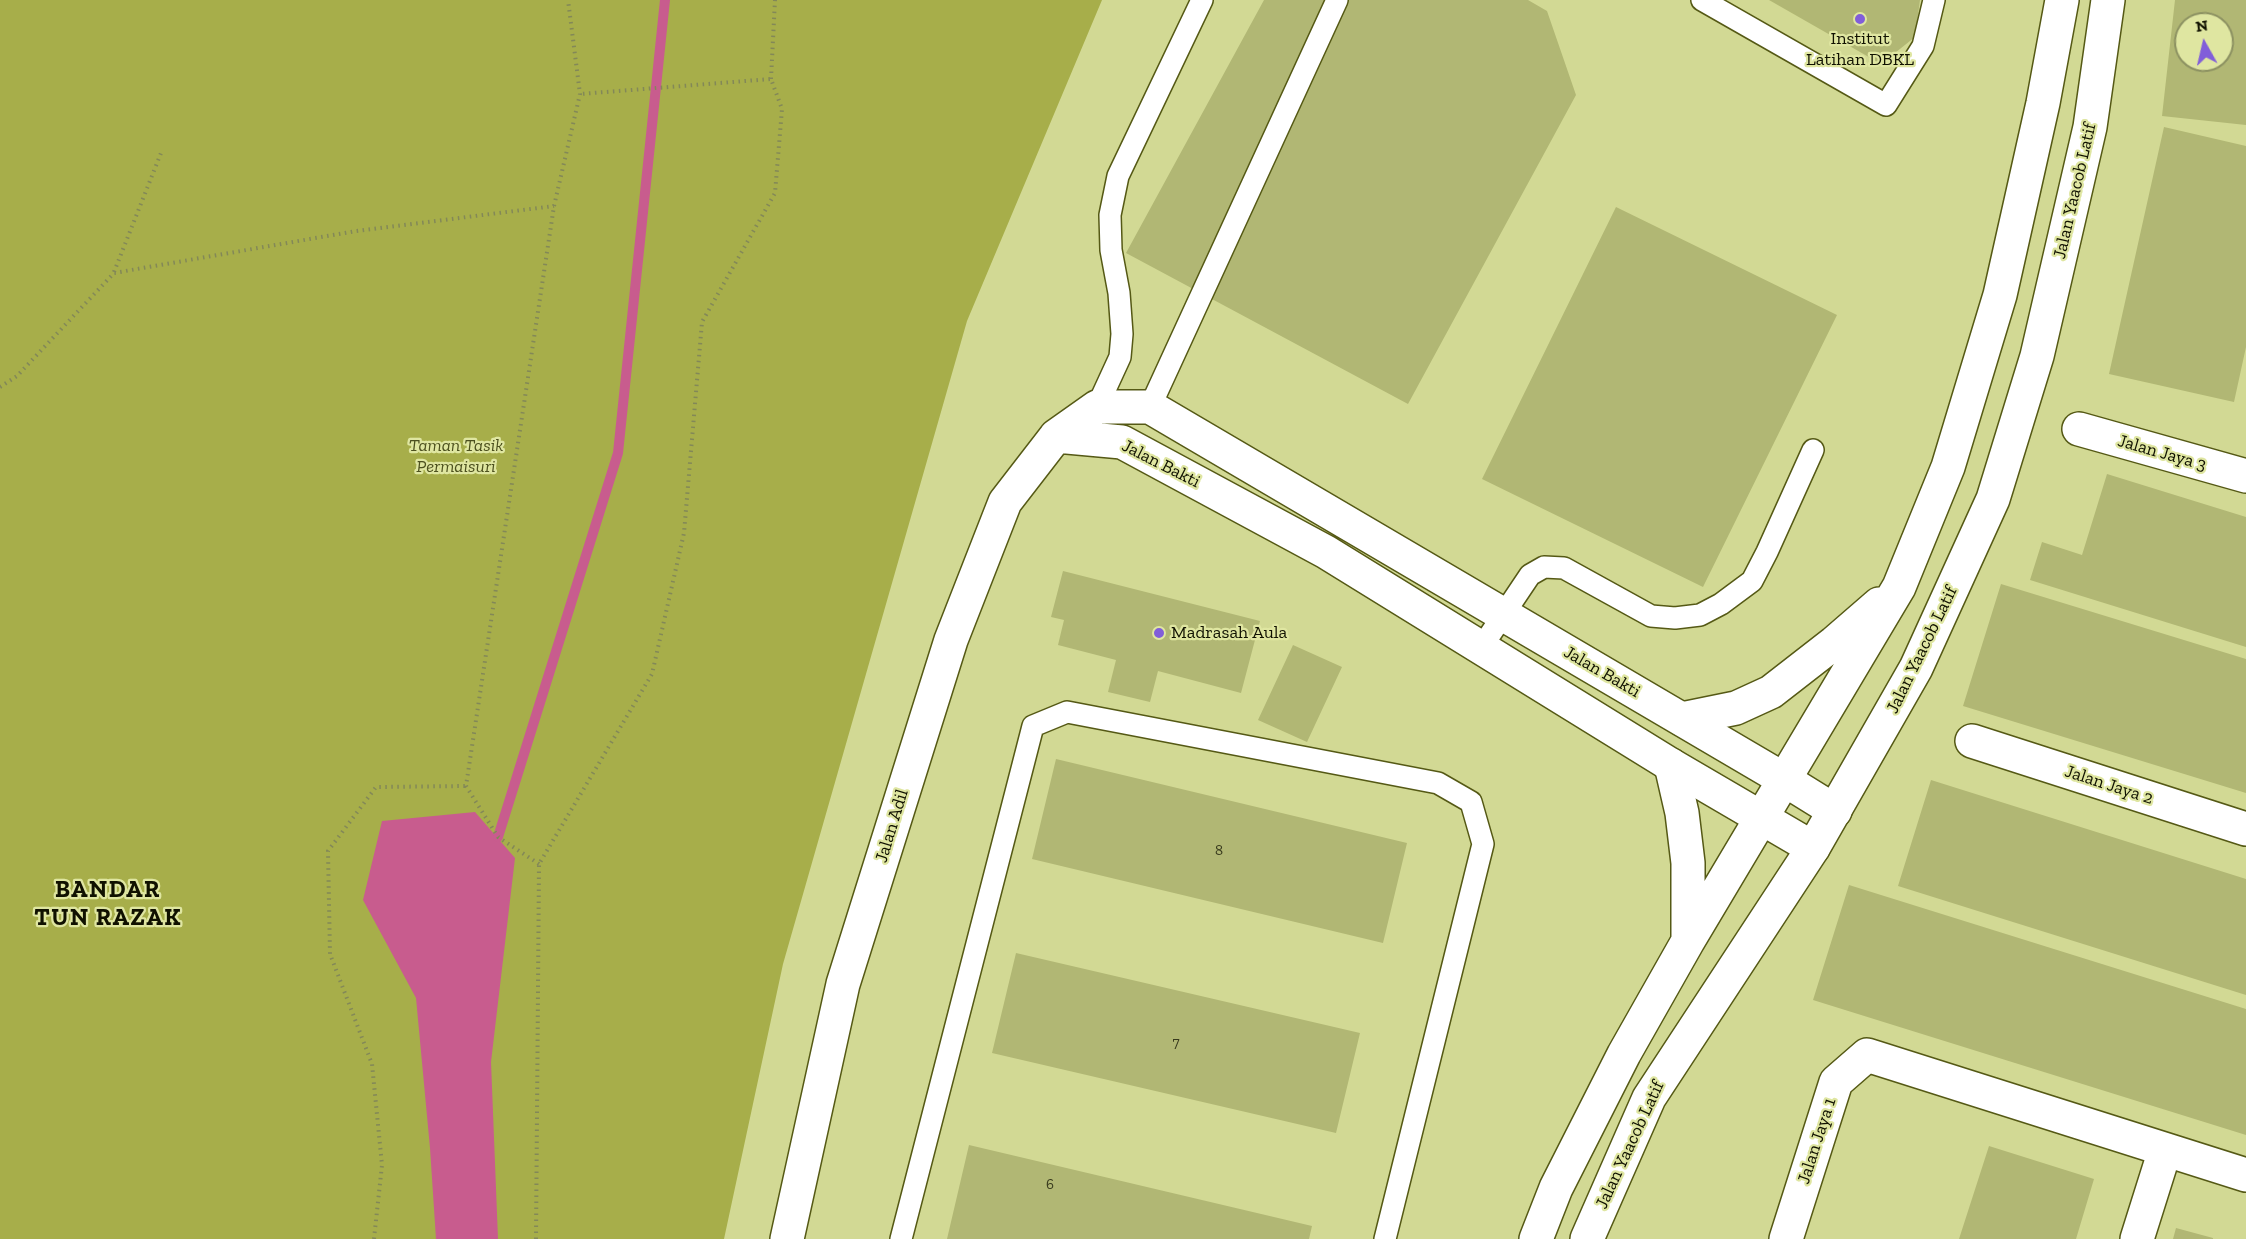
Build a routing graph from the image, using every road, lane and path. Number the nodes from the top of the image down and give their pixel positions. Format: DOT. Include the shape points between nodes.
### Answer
graph roads {
  1 [pos="568,0"];
  2 [pos="775,0"];
  3 [pos="1202,0"];
  4 [pos="1337,0"];
  5 [pos="1702,0"];
  6 [pos="1934,0"];
  7 [pos="2062,0"];
  8 [pos="2108,0"];
  9 [pos="771,79"];
  10 [pos="580,94"];
  11 [pos="161,153"];
  12 [pos="554,206"];
  13 [pos="114,273"];
  14 [pos="0,387"];
  15 [pos="1150,406"];
  16 [pos="1097,407"];
  17 [pos="2079,429"];
  18 [pos="1056,436"];
  19 [pos="1812,450"];
  20 [pos="2246,476"];
  21 [pos="1899,587"];
  22 [pos="1504,614"];
  23 [pos="1481,648"];
  24 [pos="1682,719"];
  25 [pos="1971,741"];
  26 [pos="1671,765"];
  27 [pos="1785,780"];
  28 [pos="466,786"];
  29 [pos="1835,811"];
  30 [pos="1762,819"];
  31 [pos="2246,829"];
  32 [pos="1813,848"];
  33 [pos="539,864"];
  34 [pos="1688,941"];
  35 [pos="2165,1150"];
  36 [pos="2246,1175"];
  37 [pos="374,1239"];
  38 [pos="536,1239"];
  39 [pos="787,1239"];
  40 [pos="901,1239"];
  41 [pos="1384,1239"];
  42 [pos="1536,1239"];
  43 [pos="1587,1239"];
  44 [pos="1786,1239"];
  45 [pos="2137,1239"];
  1 -- 10 [label="path"];
  2 -- 9 [label="path"];
  3 -- 16 [label="lane" via="1118,176 1110,215 1122,334 1120,357"];
  4 -- 15 [label="lane"];
  5 -- 6 [label="lane" via="1886,105 1923,46"];
  7 -- 21 [label="street" via="2001,295 1948,467"];
  8 -- 29 [label="street, Jalan Yaacob Latif" via="2090,127 2037,356 1993,499 1916,668"];
  9 -- 10 [label="path"];
  9 -- 33 [label="path" via="782,109 775,193 702,322 684,534 652,674"];
  10 -- 12 [label="path"];
  11 -- 13 [label="path"];
  12 -- 13 [label="path" via="356,231"];
  12 -- 28 [label="path"];
  13 -- 14 [label="path" via="17,376"];
  15 -- 16 [label="street"];
  15 -- 22 [label="street, Jalan Bakti"];
  16 -- 18 [label="street"];
  17 -- 20 [label="street, Jalan Jaya 3"];
  18 -- 23 [label="street, Jalan Bakti" via="1122,442 1326,552"];
  18 -- 39 [label="street, Jalan Adil" via="1005,502 951,640 843,984"];
  19 -- 22 [label="lane" via="1752,581 1721,604 1700,615 1651,616 1564,568 1544,567 1530,575"];
  21 -- 24 [label="street" via="1771,692 1736,708"];
  21 -- 27 [label="street"];
  22 -- 23 [label="lane"];
  22 -- 24 [label="street, Jalan Bakti"];
  23 -- 26 [label="street, Jalan Bakti"];
  24 -- 27 [label="street, Jalan Bakti"];
  25 -- 31 [label="street, Jalan Jaya 2"];
  26 -- 30 [label="street, Jalan Bakti"];
  26 -- 34 [label="street" via="1688,863"];
  27 -- 29 [label="street, Jalan Bakti"];
  27 -- 30 [label="street"];
  28 -- 33 [label="path" via="498,837"];
  28 -- 37 [label="path" via="376,787 328,851 330,954 372,1064 382,1165"];
  29 -- 32 [label="street, Jalan Yaacob Latif"];
  30 -- 32 [label="street, Jalan Bakti"];
  30 -- 34 [label="street"];
  32 -- 43 [label="street, Jalan Yaacob Latif" via="1649,1098"];
  33 -- 38 [label="path"];
  34 -- 42 [label="street" via="1624,1054 1556,1188"];
  35 -- 36 [label="street"];
  35 -- 44 [label="street, Jalan Jaya 1" via="1867,1055 1836,1082"];
  35 -- 45 [label="street"];
  40 -- 41 [label="lane" via="1033,726 1067,712 1438,783 1471,802 1483,844"];
}
